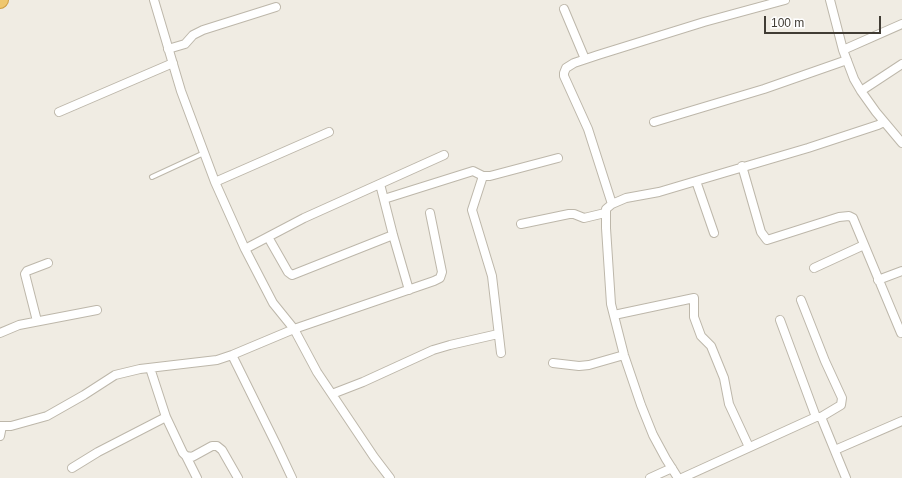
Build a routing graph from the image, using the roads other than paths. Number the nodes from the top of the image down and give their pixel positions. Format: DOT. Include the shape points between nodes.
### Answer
graph roads {
  1 [pos="154,0"];
  2 [pos="785,0"];
  3 [pos="830,0"];
  4 [pos="276,6"];
  5 [pos="564,9"];
  6 [pos="902,24"];
  7 [pos="168,48"];
  8 [pos="843,50"];
  9 [pos="585,59"];
  10 [pos="847,60"];
  11 [pos="173,63"];
  12 [pos="902,64"];
  13 [pos="861,92"];
  14 [pos="59,112"];
  15 [pos="654,122"];
  16 [pos="884,122"];
  17 [pos="329,132"];
  18 [pos="902,143"];
  19 [pos="204,153"];
  20 [pos="444,155"];
  21 [pos="558,158"];
  22 [pos="742,166"];
  23 [pos="483,176"];
  24 [pos="152,177"];
  25 [pos="696,181"];
  26 [pos="215,182"];
  27 [pos="380,184"];
  28 [pos="384,199"];
  29 [pos="612,204"];
  30 [pos="430,213"];
  31 [pos="605,213"];
  32 [pos="520,224"];
  33 [pos="714,233"];
  34 [pos="393,235"];
  35 [pos="268,237"];
  36 [pos="864,245"];
  37 [pos="246,248"];
  38 [pos="48,263"];
  39 [pos="814,268"];
  40 [pos="902,271"];
  41 [pos="878,280"];
  42 [pos="409,290"];
  43 [pos="801,300"];
  44 [pos="97,310"];
  45 [pos="614,315"];
  46 [pos="780,320"];
  47 [pos="37,321"];
  48 [pos="294,329"];
  49 [pos="0,333"];
  50 [pos="901,333"];
  51 [pos="498,334"];
  52 [pos="501,353"];
  53 [pos="232,355"];
  54 [pos="624,355"];
  55 [pos="553,363"];
  56 [pos="150,368"];
  57 [pos="332,394"];
  58 [pos="166,417"];
  59 [pos="819,417"];
  60 [pos="902,421"];
  61 [pos="1,426"];
  62 [pos="0,436"];
  63 [pos="748,447"];
  64 [pos="834,450"];
  65 [pos="186,456"];
  66 [pos="72,468"];
  67 [pos="672,468"];
  68 [pos="197,478"];
  69 [pos="238,478"];
  70 [pos="292,478"];
  71 [pos="390,478"];
  72 [pos="650,478"];
  73 [pos="678,478"];
  74 [pos="682,478"];
  75 [pos="846,478"];
  1 -- 7 [label="street"];
  2 -- 9 [label="street"];
  3 -- 8 [label="street"];
  4 -- 7 [label="street" via="203,30 184,44"];
  5 -- 9 [label="street"];
  6 -- 8 [label="street"];
  7 -- 11 [label="street"];
  8 -- 10 [label="street"];
  9 -- 29 [label="street" via="566,68 564,76 588,129"];
  10 -- 13 [label="street"];
  10 -- 15 [label="street" via="770,87"];
  11 -- 14 [label="street"];
  11 -- 19 [label="street"];
  12 -- 13 [label="street"];
  13 -- 16 [label="street"];
  16 -- 18 [label="street"];
  16 -- 22 [label="street" via="808,148"];
  17 -- 26 [label="street"];
  19 -- 24 [label="lane"];
  19 -- 26 [label="street"];
  20 -- 27 [label="street"];
  21 -- 23 [label="street"];
  22 -- 25 [label="street"];
  22 -- 36 [label="street" via="761,232 767,240 845,215 853,218"];
  23 -- 28 [label="street" via="473,171"];
  23 -- 51 [label="street" via="472,210 492,276"];
  25 -- 29 [label="street" via="626,198"];
  25 -- 33 [label="street"];
  26 -- 37 [label="street"];
  27 -- 28 [label="street"];
  27 -- 35 [label="street"];
  28 -- 34 [label="street"];
  29 -- 31 [label="street" via="607,207"];
  30 -- 42 [label="street" via="441,276"];
  31 -- 32 [label="street" via="584,218 569,214"];
  31 -- 45 [label="street" via="611,304"];
  34 -- 35 [label="street" via="292,275"];
  34 -- 42 [label="street"];
  35 -- 37 [label="street"];
  36 -- 39 [label="street"];
  36 -- 41 [label="street"];
  37 -- 48 [label="street" via="273,303"];
  38 -- 47 [label="street" via="25,274"];
  40 -- 41 [label="street"];
  41 -- 50 [label="street"];
  42 -- 48 [label="street"];
  43 -- 59 [label="street" via="842,398 841,405"];
  44 -- 47 [label="street"];
  45 -- 54 [label="street"];
  45 -- 63 [label="street" via="694,298 694,317 702,338 708,342 724,378 729,404"];
  46 -- 59 [label="street"];
  47 -- 49 [label="street"];
  48 -- 53 [label="street"];
  48 -- 57 [label="street"];
  51 -- 52 [label="street"];
  51 -- 57 [label="street" via="433,350"];
  53 -- 56 [label="street" via="217,360"];
  53 -- 70 [label="street"];
  54 -- 55 [label="street" via="589,365"];
  54 -- 67 [label="street" via="653,435"];
  56 -- 58 [label="street"];
  56 -- 61 [label="street" via="115,375 47,416 11,426"];
  57 -- 71 [label="street"];
  58 -- 65 [label="street"];
  58 -- 66 [label="street"];
  59 -- 63 [label="street"];
  59 -- 64 [label="street"];
  60 -- 64 [label="street"];
  61 -- 62 [label="street"];
  63 -- 74 [label="street"];
  64 -- 75 [label="street"];
  65 -- 68 [label="street"];
  65 -- 69 [label="street" via="192,457 212,446 217,446"];
  67 -- 72 [label="street"];
  67 -- 73 [label="street"];
}
